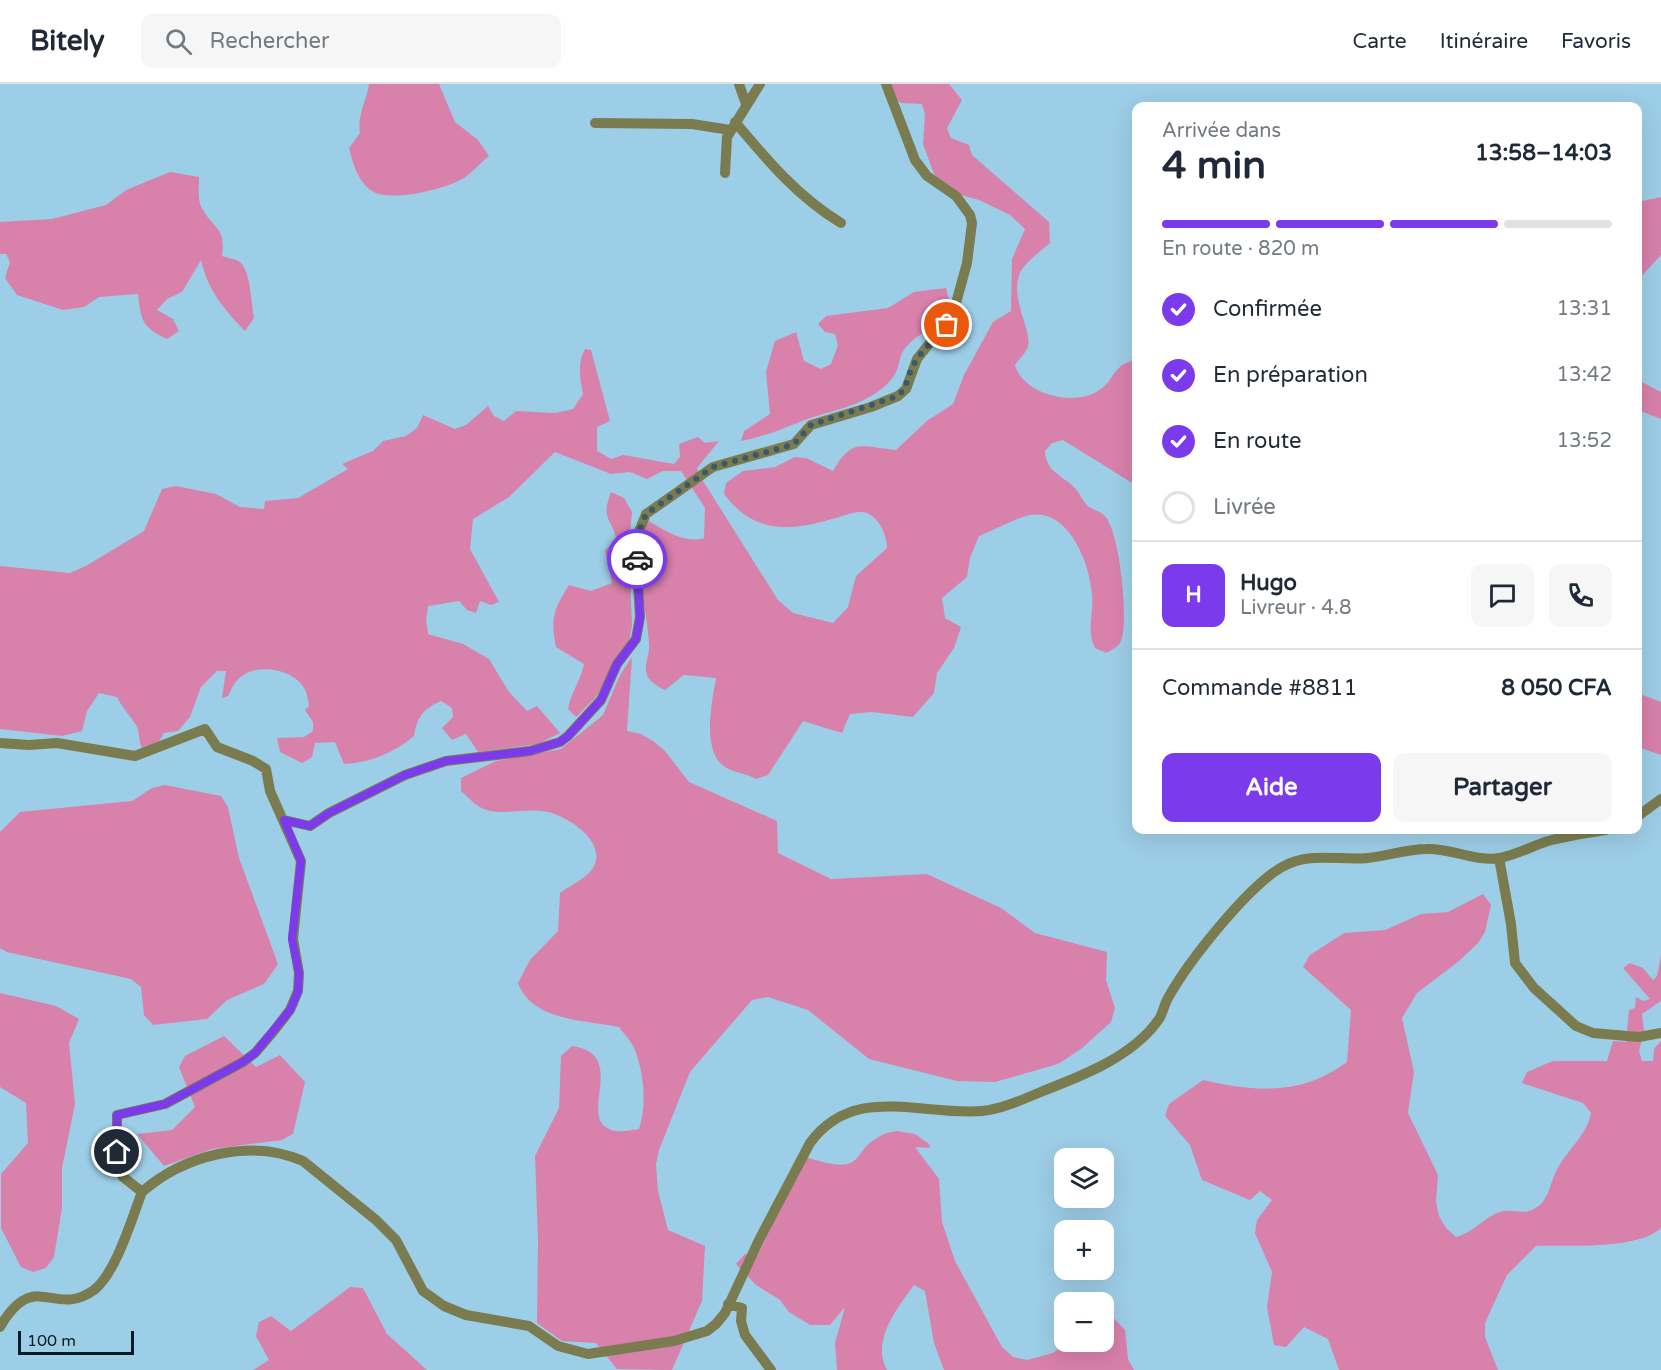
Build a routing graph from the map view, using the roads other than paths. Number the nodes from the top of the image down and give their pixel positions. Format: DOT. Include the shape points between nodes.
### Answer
graph roads {
  1 [pos="739,84"];
  2 [pos="760,84"];
  3 [pos="886,84"];
  4 [pos="746,104"];
  5 [pos="595,123"];
  6 [pos="732,126"];
  7 [pos="725,173"];
  8 [pos="841,223"];
  9 [pos="0,743"];
  10 [pos="1661,799"];
  11 [pos="1642,813"];
  12 [pos="284,820"];
  13 [pos="1585,834"];
  14 [pos="1499,858"];
  15 [pos="1661,1033"];
  16 [pos="142,1192"];
  17 [pos="729,1304"];
  18 [pos="0,1327"];
  19 [pos="771,1370"];
  1 -- 4 [label="street"];
  2 -- 4 [label="street"];
  3 -- 12 [label="street" via="915,160 927,176 956,196 972,224 967,263 953,314 917,359 906,388 898,396 871,407 811,425 794,444 713,467 646,514 636,553 640,617 636,639 617,664 601,700 560,742 530,751 446,761 405,775 310,826"];
  4 -- 6 [label="street"];
  5 -- 6 [label="street"];
  6 -- 7 [label="street" via="726,144"];
  6 -- 8 [label="street" via="807,200"];
  9 -- 12 [label="street" via="57,743 135,756 205,729 217,747 266,769 270,791"];
  10 -- 11 [label="street"];
  12 -- 16 [label="street" via="301,861 292,939 299,973 298,992 273,1032 243,1062 165,1104 117,1115 117,1152 122,1176"];
  13 -- 14 [label="street" via="1548,841"];
  14 -- 15 [label="street" via="1515,963 1534,988 1576,1026 1593,1033 1639,1038"];
  14 -- 17 [label="street" via="1428,849 1367,858 1308,857 1295,861 1259,885 1186,971 1159,1019 1123,1053 1044,1091 985,1111 891,1106 854,1111 834,1119 810,1143"];
  16 -- 17 [label="street" via="168,1172 212,1156 256,1151 291,1156 311,1166 376,1220 396,1240 423,1291 444,1306 466,1315 529,1326 558,1347 576,1353 694,1336 716,1324"];
  16 -- 18 [label="street" via="105,1278 94,1289 70,1300 27,1298 18,1302"];
  17 -- 19 [label="street" via="742,1308 745,1335"];
}
